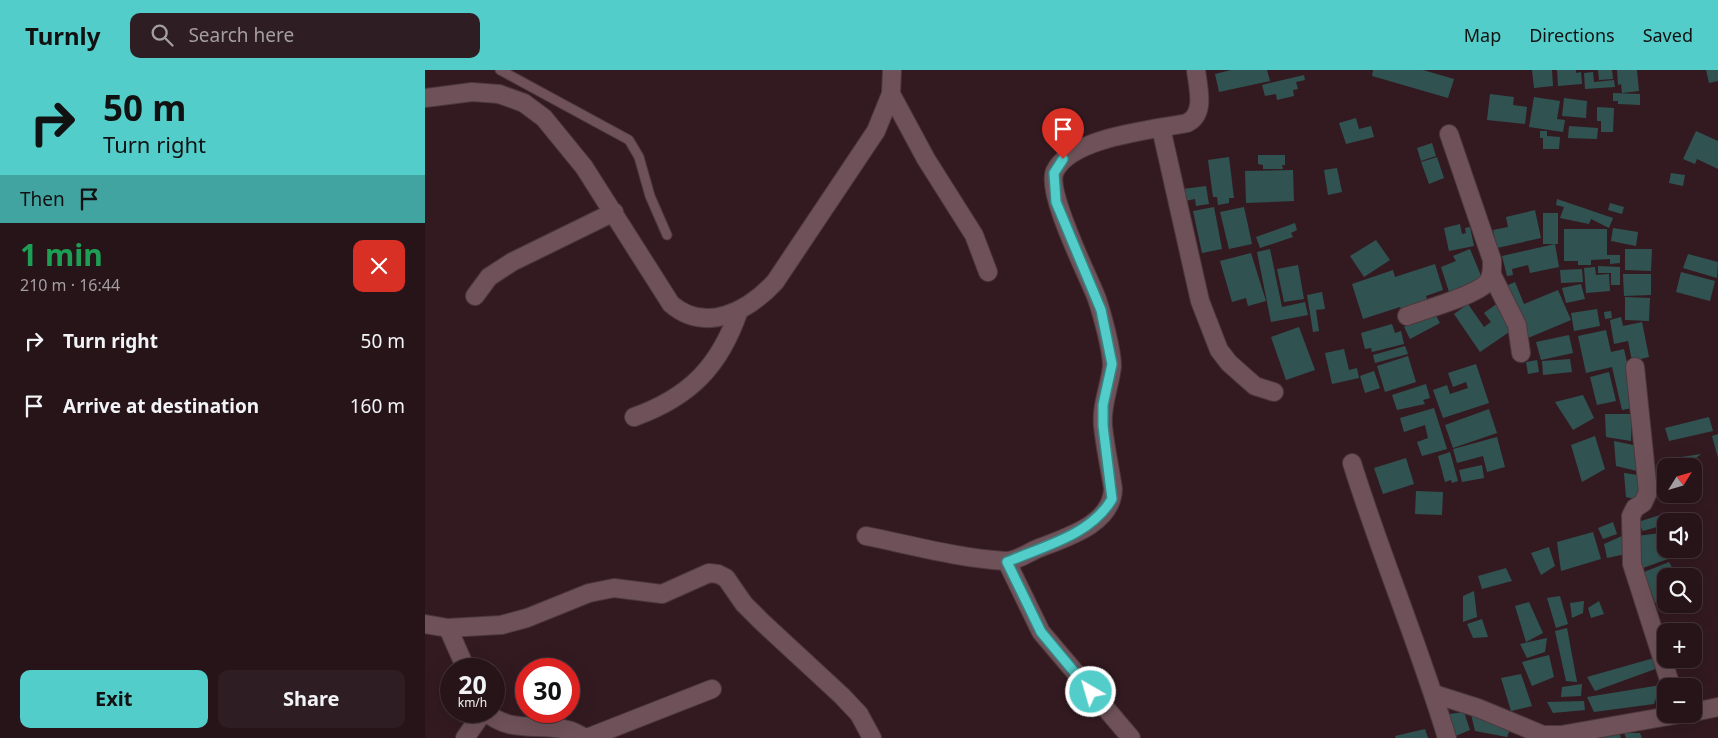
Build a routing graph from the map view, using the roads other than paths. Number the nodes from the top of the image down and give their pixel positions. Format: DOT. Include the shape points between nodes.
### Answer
graph roads {
  1 [pos="500,70"];
  2 [pos="892,70"];
  3 [pos="1196,70"];
  4 [pos="891,94"];
  5 [pos="425,98"];
  6 [pos="1161,128"];
  7 [pos="1449,134"];
  8 [pos="614,212"];
  9 [pos="667,235"];
  10 [pos="988,272"];
  11 [pos="1492,275"];
  12 [pos="475,296"];
  13 [pos="739,310"];
  14 [pos="1407,316"];
  15 [pos="1521,352"];
  16 [pos="1635,367"];
  17 [pos="1274,392"];
  18 [pos="634,417"];
  19 [pos="1352,463"];
  20 [pos="866,536"];
  21 [pos="1007,562"];
  22 [pos="425,624"];
  23 [pos="448,628"];
  24 [pos="461,658"];
  25 [pos="1668,678"];
  26 [pos="712,689"];
  27 [pos="1434,694"];
  28 [pos="1718,708"];
  29 [pos="1702,711"];
  30 [pos="1657,718"];
  31 [pos="476,723"];
  32 [pos="501,723"];
  33 [pos="1543,737"];
  34 [pos="465,738"];
  35 [pos="586,738"];
  36 [pos="872,738"];
  37 [pos="1131,738"];
  38 [pos="1447,738"];
  1 -- 9 [label="lane" via="629,140 639,157 650,196"];
  2 -- 4 [label="street"];
  3 -- 6 [label="street" via="1199,112 1195,119"];
  4 -- 10 [label="street" via="926,159 974,234"];
  4 -- 13 [label="street" via="876,131 775,282 760,298"];
  5 -- 8 [label="street" via="472,92 499,94 524,103 544,118 562,139"];
  6 -- 17 [label="street" via="1200,301 1219,350 1255,386"];
  6 -- 21 [label="street" via="1083,147 1063,159 1054,173 1056,202 1101,310 1112,364 1103,405 1112,499 1097,520 1083,530"];
  7 -- 11 [label="street" via="1492,260"];
  8 -- 12 [label="street" via="512,262 489,277"];
  8 -- 13 [label="street" via="671,304 682,313 705,318"];
  11 -- 14 [label="street" via="1487,283 1473,292"];
  11 -- 15 [label="street" via="1517,325"];
  13 -- 18 [label="street" via="730,338 712,364 685,393 659,408"];
  16 -- 25 [label="street" via="1648,492 1631,516 1632,564"];
  19 -- 27 [label="street" via="1378,545"];
  20 -- 21 [label="street"];
  21 -- 37 [label="street" via="1041,632"];
  22 -- 23 [label="street"];
  23 -- 24 [label="street"];
  23 -- 36 [label="street" via="510,623 589,593 614,588 662,594 709,573 718,574 726,578 761,622 859,714"];
  26 -- 35 [label="street"];
  27 -- 33 [label="street" via="1478,708"];
  27 -- 38 [label="street"];
  28 -- 29 [label="street"];
  30 -- 33 [label="street"];
  31 -- 34 [label="street"];
  32 -- 35 [label="street" via="568,730"];
}
